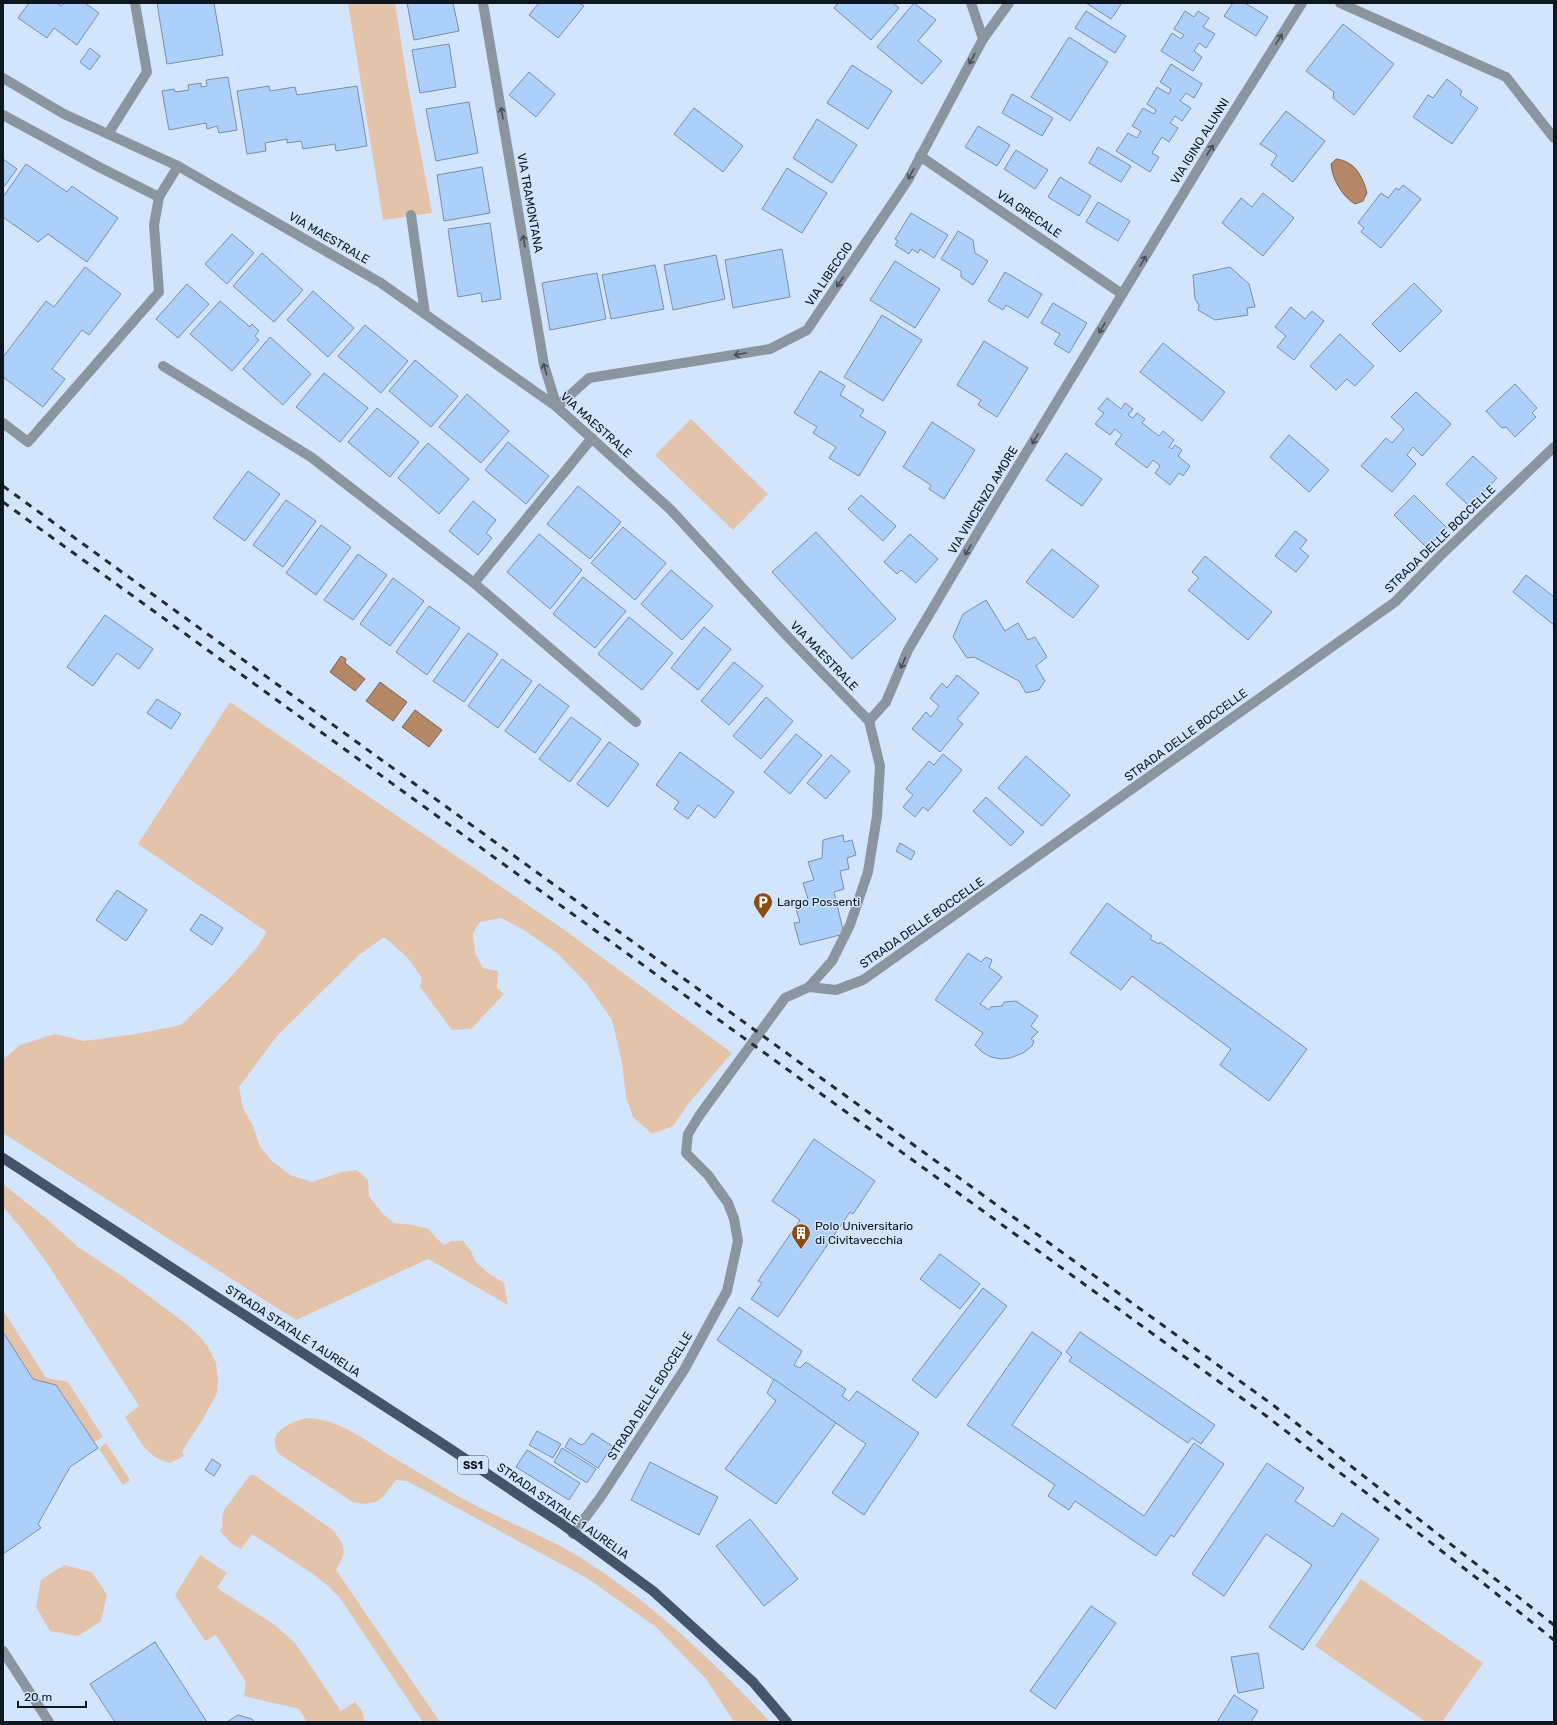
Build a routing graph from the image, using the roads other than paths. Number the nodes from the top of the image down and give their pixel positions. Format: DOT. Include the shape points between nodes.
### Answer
graph roads {
  1 [pos="135,3"];
  2 [pos="483,3"];
  3 [pos="971,3"];
  4 [pos="1009,3"];
  5 [pos="1302,3"];
  6 [pos="1340,3"];
  7 [pos="983,39"];
  8 [pos="3,78"];
  9 [pos="3,114"];
  10 [pos="108,134"];
  11 [pos="1554,138"];
  12 [pos="920,156"];
  13 [pos="178,166"];
  14 [pos="159,197"];
  15 [pos="411,215"];
  16 [pos="1122,294"];
  17 [pos="425,314"];
  18 [pos="163,366"];
  19 [pos="557,407"];
  20 [pos="3,423"];
  21 [pos="592,438"];
  22 [pos="1554,447"];
  23 [pos="474,583"];
  24 [pos="869,721"];
  25 [pos="636,722"];
  26 [pos="809,987"];
  27 [pos="3,1158"];
  28 [pos="573,1534"];
  29 [pos="3,1651"];
  30 [pos="49,1722"];
  31 [pos="787,1722"];
  1 -- 10 [label="street" via="147,72"];
  19 -- 2 [label="street, VIA TRAMONTANA, one-way" via="544,366"];
  3 -- 7 [label="street"];
  4 -- 7 [label="street, VIA LIBECCIO"];
  16 -- 5 [label="street, VIA IGINO ALUNNI, one-way"];
  6 -- 11 [label="street" via="1506,77"];
  7 -- 12 [label="street, VIA LIBECCIO, one-way"];
  8 -- 10 [label="street, VIA MAESTRALE" via="64,114"];
  9 -- 14 [label="street"];
  10 -- 13 [label="street, VIA MAESTRALE"];
  12 -- 16 [label="street, VIA GRECALE"];
  12 -- 19 [label="street, VIA LIBECCIO, one-way" via="908,180 807,330 770,349 589,378"];
  13 -- 14 [label="street"];
  13 -- 17 [label="street, VIA MAESTRALE" via="382,284"];
  14 -- 20 [label="street" via="154,225 159,292 28,442"];
  15 -- 17 [label="street"];
  16 -- 24 [label="street, VIA VINCENZO AMORE, one-way" via="908,650 886,702"];
  17 -- 19 [label="street, VIA MAESTRALE"];
  18 -- 23 [label="street" via="311,457"];
  19 -- 21 [label="street, VIA MAESTRALE"];
  21 -- 23 [label="street"];
  21 -- 24 [label="street, VIA MAESTRALE" via="671,510"];
  22 -- 26 [label="street, STRADA DELLE BOCCELLE" via="1395,602 863,980 836,990"];
  23 -- 25 [label="street"];
  24 -- 26 [label="street" via="880,766 877,816 868,872 850,925 832,961"];
  26 -- 28 [label="street, STRADA DELLE BOCCELLE" via="785,998 688,1134 686,1153 708,1175 728,1203 734,1219 738,1241 727,1291 684,1370 600,1498"];
  27 -- 28 [label="main road, STRADA STATALE 1 AURELIA / SS1" via="446,1446"];
  28 -- 31 [label="main road, STRADA STATALE 1 AURELIA / SS1" via="654,1591 753,1682"];
  29 -- 30 [label="street"];
}
